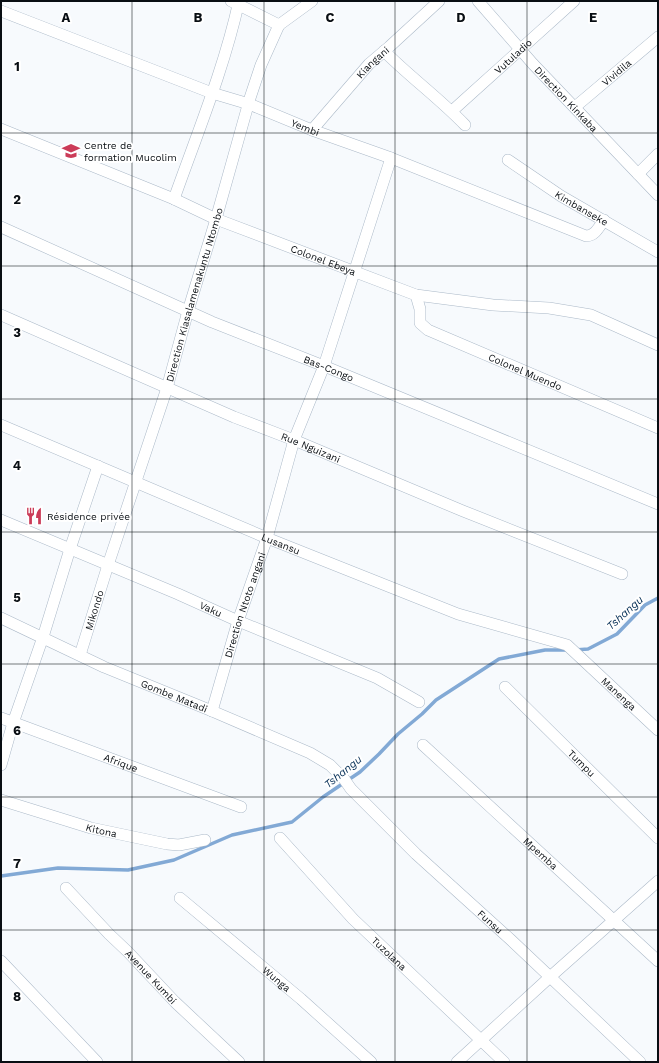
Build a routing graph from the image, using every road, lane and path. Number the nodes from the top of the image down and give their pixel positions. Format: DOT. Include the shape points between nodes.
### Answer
graph roads {
  1 [pos="312,1"];
  2 [pos="439,1"];
  3 [pos="478,1"];
  4 [pos="574,1"];
  5 [pos="236,2"];
  6 [pos="1,11"];
  7 [pos="279,25"];
  8 [pos="658,37"];
  9 [pos="520,49"];
  10 [pos="384,51"];
  11 [pos="212,93"];
  12 [pos="249,104"];
  13 [pos="575,107"];
  14 [pos="452,111"];
  15 [pos="465,125"];
  16 [pos="1,129"];
  17 [pos="312,130"];
  18 [pos="658,154"];
  19 [pos="391,158"];
  20 [pos="508,160"];
  21 [pos="638,174"];
  22 [pos="658,195"];
  23 [pos="174,199"];
  24 [pos="216,219"];
  25 [pos="604,220"];
  26 [pos="1,227"];
  27 [pos="658,252"];
  28 [pos="354,272"];
  29 [pos="416,295"];
  30 [pos="188,311"];
  31 [pos="1,315"];
  32 [pos="658,345"];
  33 [pos="324,366"];
  34 [pos="167,388"];
  35 [pos="1,426"];
  36 [pos="658,428"];
  37 [pos="294,440"];
  38 [pos="98,466"];
  39 [pos="136,482"];
  40 [pos="658,504"];
  41 [pos="1,520"];
  42 [pos="267,538"];
  43 [pos="70,549"];
  44 [pos="108,565"];
  45 [pos="622,574"];
  46 [pos="1,618"];
  47 [pos="238,621"];
  48 [pos="43,638"];
  49 [pos="567,646"];
  50 [pos="80,655"];
  51 [pos="505,687"];
  52 [pos="419,702"];
  53 [pos="212,711"];
  54 [pos="1,718"];
  55 [pos="12,723"];
  56 [pos="658,730"];
  57 [pos="423,745"];
  58 [pos="1,765"];
  59 [pos="344,779"];
  60 [pos="1,800"];
  61 [pos="242,807"];
  62 [pos="280,838"];
  63 [pos="658,838"];
  64 [pos="205,840"];
  65 [pos="658,881"];
  66 [pos="66,888"];
  67 [pos="180,898"];
  68 [pos="614,921"];
  69 [pos="1,961"];
  70 [pos="658,962"];
  71 [pos="550,977"];
  72 [pos="481,1040"];
  73 [pos="97,1062"];
  74 [pos="239,1062"];
  75 [pos="371,1062"];
  76 [pos="457,1062"];
  77 [pos="504,1062"];
  78 [pos="640,1062"];
  1 -- 7 [label="street"];
  2 -- 10 [label="street, Kiangani"];
  3 -- 9 [label="street, Direction Kinkaba"];
  4 -- 9 [label="street, Vutuladio"];
  5 -- 7 [label="street"];
  5 -- 11 [label="street" via="232,29"];
  6 -- 11 [label="street, Yembi"];
  7 -- 12 [label="street, Direction Kiasalamenakuntu Ntombo" via="261,66"];
  8 -- 13 [label="street, Vividila"];
  9 -- 13 [label="street, Direction Kinkaba"];
  9 -- 14 [label="street, Vutuladio"];
  10 -- 14 [label="street"];
  10 -- 17 [label="street, Kiangani" via="369,64"];
  11 -- 12 [label="street, Yembi"];
  11 -- 23 [label="street"];
  12 -- 17 [label="street, Yembi"];
  12 -- 24 [label="street, Direction Kiasalamenakuntu Ntombo"];
  13 -- 21 [label="street, Direction Kinkaba"];
  14 -- 15 [label="street"];
  16 -- 23 [label="street, Colonel Ebeya"];
  17 -- 19 [label="street, Yembi"];
  18 -- 21 [label="street"];
  19 -- 25 [label="street, Yembi" via="586,236 594,233"];
  19 -- 28 [label="street, Direction Ntoto angani"];
  20 -- 25 [label="street, Kimbanseke" via="561,196"];
  21 -- 22 [label="street, Direction Kinkaba"];
  23 -- 24 [label="street, Colonel Ebeya"];
  24 -- 28 [label="street, Colonel Ebeya"];
  24 -- 30 [label="street, Direction Kiasalamenakuntu Ntombo"];
  25 -- 27 [label="street, Kimbanseke"];
  26 -- 30 [label="street, Bas-Congo"];
  28 -- 29 [label="street, Colonel Ebeya"];
  28 -- 33 [label="street, Direction Ntoto angani"];
  29 -- 32 [label="street, Colonel Ebeya" via="492,305 549,308 591,315"];
  29 -- 36 [label="street, Colonel Muendo" via="420,323 428,330"];
  30 -- 33 [label="street, Bas-Congo"];
  30 -- 34 [label="street, Direction Kiasalamenakuntu Ntombo"];
  31 -- 34 [label="street, Rue Nguizani"];
  33 -- 37 [label="street, Direction Ntoto angani"];
  33 -- 40 [label="street, Bas-Congo"];
  34 -- 37 [label="street, Rue Nguizani"];
  34 -- 39 [label="street, Direction Kiasalamenakuntu Ntombo"];
  35 -- 38 [label="street, Lusansu"];
  37 -- 42 [label="street, Direction Ntoto angani"];
  37 -- 45 [label="street, Rue Nguizani"];
  38 -- 39 [label="street, Lusansu"];
  38 -- 43 [label="street"];
  39 -- 42 [label="street, Lusansu"];
  39 -- 44 [label="street, Direction Kiasalamenakuntu Ntombo"];
  41 -- 43 [label="street, Vaku"];
  42 -- 47 [label="street, Direction Ntoto angani"];
  42 -- 49 [label="street, Lusansu" via="458,614"];
  43 -- 44 [label="street, Vaku"];
  43 -- 48 [label="street"];
  44 -- 47 [label="street, Vaku"];
  44 -- 50 [label="street, Mikondo"];
  46 -- 48 [label="street, Gombe Matadi"];
  47 -- 52 [label="street, Vaku" via="377,678"];
  47 -- 53 [label="street, Direction Ntoto angani"];
  48 -- 50 [label="street, Gombe Matadi"];
  48 -- 55 [label="street"];
  49 -- 56 [label="street, Manenga"];
  50 -- 53 [label="street, Gombe Matadi"];
  51 -- 63 [label="street, Tumpu"];
  53 -- 59 [label="street, Gombe Matadi" via="310,753 330,765"];
  54 -- 55 [label="street, Afrique"];
  55 -- 58 [label="street"];
  55 -- 61 [label="street, Afrique"];
  57 -- 68 [label="street, Mpemba"];
  59 -- 71 [label="street, Funsu" via="416,854"];
  60 -- 64 [label="street, Kitona" via="91,828 167,844 179,845"];
  62 -- 72 [label="street, Tuzolana" via="353,919"];
  65 -- 68 [label="street"];
  66 -- 74 [label="street, Avenue Kumbi" via="165,992"];
  67 -- 75 [label="street, Wunga" via="301,999"];
  68 -- 70 [label="street, Mpemba"];
  68 -- 71 [label="street"];
  69 -- 73 [label="street"];
  71 -- 72 [label="street"];
  71 -- 78 [label="street, Funsu"];
  72 -- 76 [label="street"];
  72 -- 77 [label="street, Tuzolana"];
}
